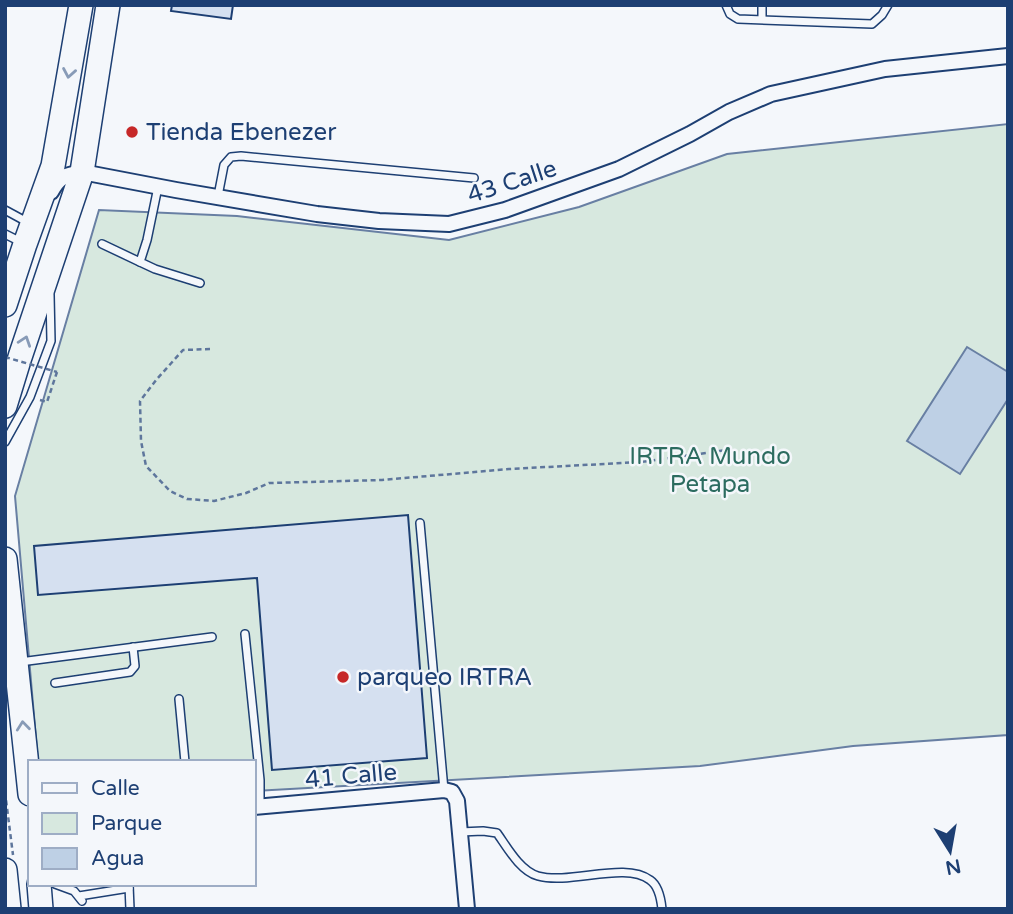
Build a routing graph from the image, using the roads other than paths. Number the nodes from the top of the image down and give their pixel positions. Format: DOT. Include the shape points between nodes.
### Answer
graph roads {
  1 [pos="81,5"];
  2 [pos="108,5"];
  3 [pos="726,5"];
  4 [pos="762,5"];
  5 [pos="888,5"];
  6 [pos="762,19"];
  7 [pos="1008,56"];
  8 [pos="82,172"];
  9 [pos="474,178"];
  10 [pos="158,187"];
  11 [pos="218,196"];
  12 [pos="5,210"];
  13 [pos="24,230"];
  14 [pos="102,244"];
  15 [pos="140,262"];
  16 [pos="50,268"];
  17 [pos="200,283"];
  18 [pos="5,305"];
  19 [pos="5,407"];
  20 [pos="5,442"];
  21 [pos="419,523"];
  22 [pos="5,559"];
  23 [pos="245,634"];
  24 [pos="212,637"];
  25 [pos="133,647"];
  26 [pos="16,663"];
  27 [pos="55,683"];
  28 [pos="178,699"];
  29 [pos="185,760"];
  30 [pos="28,775"];
  31 [pos="448,791"];
  32 [pos="257,807"];
  33 [pos="460,832"];
  34 [pos="9,864"];
  35 [pos="38,886"];
  36 [pos="60,886"];
  37 [pos="129,886"];
  38 [pos="9,909"];
  39 [pos="41,909"];
  40 [pos="130,909"];
  41 [pos="467,909"];
  42 [pos="662,909"];
  1 -- 13 [label="main road, one-way" via="54,166"];
  2 -- 8 [label="main road"];
  3 -- 6 [label="lane" via="738,19"];
  4 -- 6 [label="lane"];
  5 -- 6 [label="lane" via="872,24"];
  7 -- 11 [label="street, 43 Calle" via="885,69 771,94 618,169 505,210 449,224 317,214"];
  8 -- 10 [label="street, 43 Calle"];
  8 -- 13 [label="street" via="58,180"];
  8 -- 16 [label="main road"];
  9 -- 11 [label="lane" via="241,156 231,157 224,165"];
  10 -- 11 [label="street, 43 Calle"];
  10 -- 15 [label="lane"];
  12 -- 13 [label="lane"];
  13 -- 18 [label="main road"];
  14 -- 15 [label="lane"];
  15 -- 17 [label="lane"];
  19 -- 16 [label="main road, one-way"];
  16 -- 20 [label="lane" via="51,341 30,397"];
  21 -- 31 [label="lane"];
  22 -- 26 [label="main road"];
  23 -- 32 [label="lane" via="260,780"];
  24 -- 25 [label="lane"];
  25 -- 26 [label="lane"];
  25 -- 27 [label="lane" via="135,666 130,672"];
  30 -- 26 [label="main road, one-way"];
  28 -- 29 [label="lane"];
  31 -- 32 [label="street, 41 Calle"];
  31 -- 33 [label="street" via="457,801"];
  33 -- 41 [label="street"];
  33 -- 42 [label="lane" via="497,833 535,875 562,879 639,874 652,880"];
  34 -- 38 [label="main road"];
  35 -- 39 [label="main road"];
  36 -- 37 [label="lane" via="80,898"];
  37 -- 40 [label="lane"];
}
